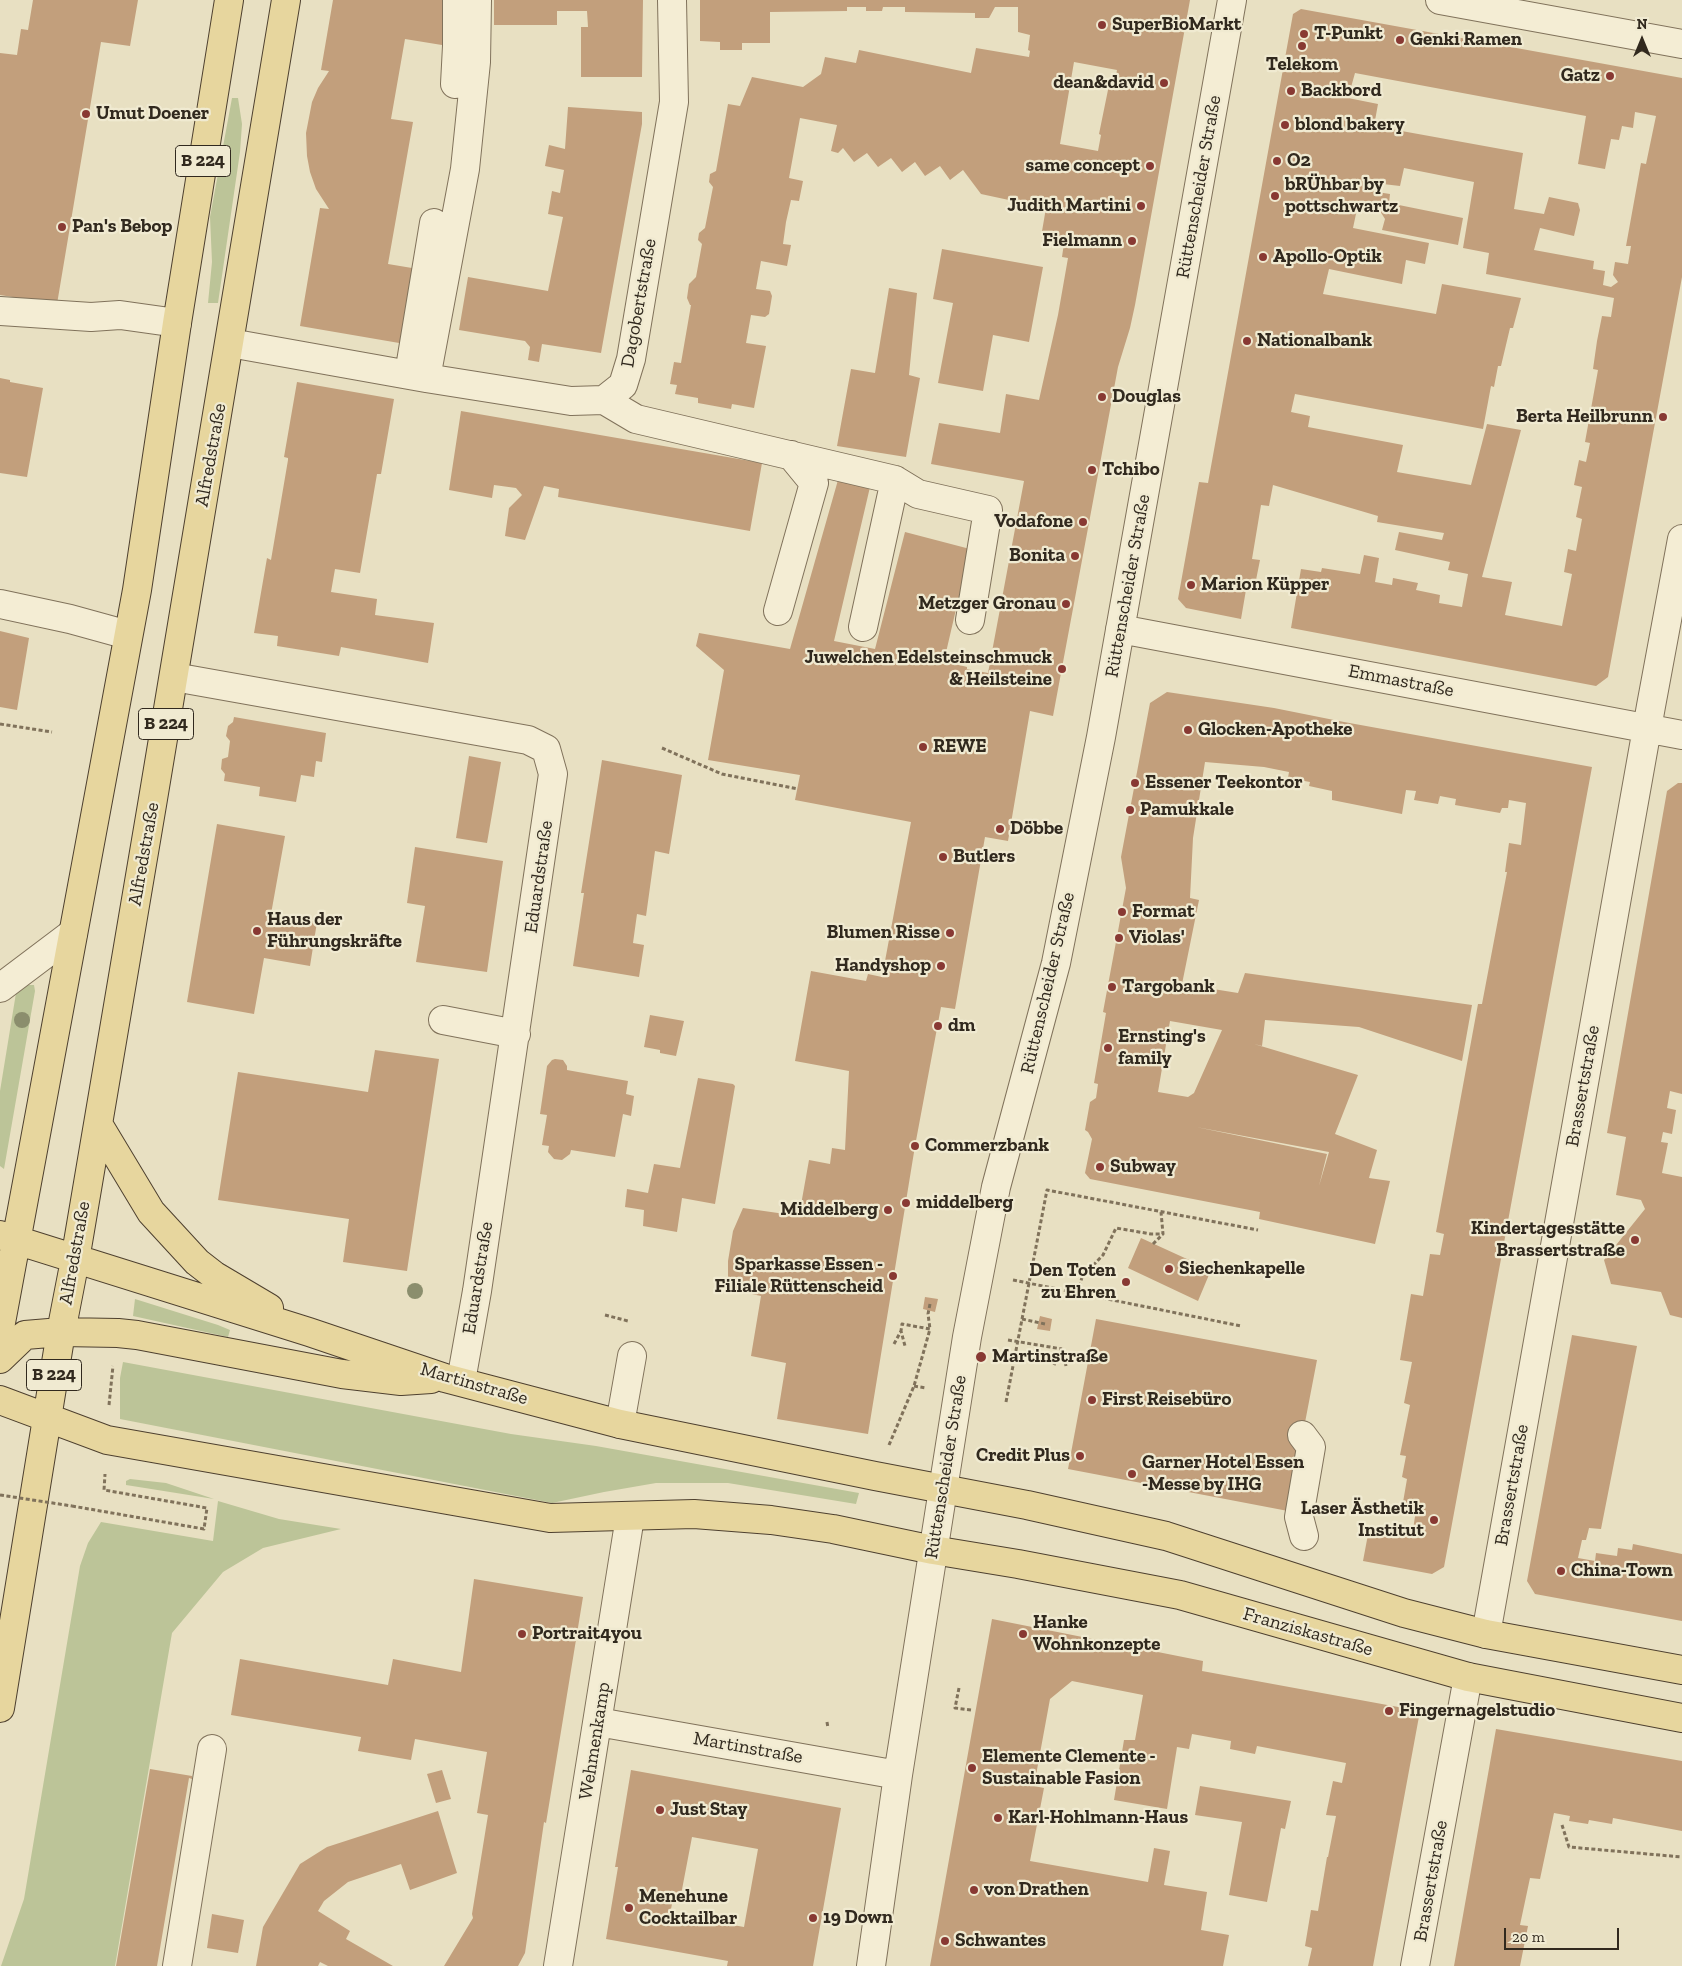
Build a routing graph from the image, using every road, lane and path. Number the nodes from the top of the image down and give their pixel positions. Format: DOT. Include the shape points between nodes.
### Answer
graph roads {
  1 [pos="229,0"];
  2 [pos="286,0"];
  3 [pos="457,0"];
  4 [pos="477,0"];
  5 [pos="672,0"];
  6 [pos="1232,0"];
  7 [pos="1440,0"];
  8 [pos="1490,5"];
  9 [pos="1682,44"];
  10 [pos="455,84"];
  11 [pos="434,223"];
  12 [pos="0,311"];
  13 [pos="177,323"];
  14 [pos="230,343"];
  15 [pos="417,377"];
  16 [pos="604,400"];
  17 [pos="790,454"];
  18 [pos="895,480"];
  19 [pos="1682,539"];
  20 [pos="0,604"];
  21 [pos="778,612"];
  22 [pos="970,620"];
  23 [pos="863,627"];
  24 [pos="1120,629"];
  25 [pos="128,635"];
  26 [pos="174,677"];
  27 [pos="0,724"];
  28 [pos="1647,728"];
  29 [pos="52,732"];
  30 [pos="1682,735"];
  31 [pos="662,748"];
  32 [pos="798,789"];
  33 [pos="73,933"];
  34 [pos="0,988"];
  35 [pos="443,1020"];
  36 [pos="516,1034"];
  37 [pos="98,1124"];
  38 [pos="1161,1212"];
  39 [pos="1258,1230"];
  40 [pos="1163,1234"];
  41 [pos="8,1238"];
  42 [pos="1153,1244"];
  43 [pos="75,1260"];
  44 [pos="979,1273"];
  45 [pos="1029,1284"];
  46 [pos="1078,1293"];
  47 [pos="930,1304"];
  48 [pos="605,1315"];
  49 [pos="1022,1319"];
  50 [pos="630,1321"];
  51 [pos="1045,1324"];
  52 [pos="1240,1326"];
  53 [pos="0,1328"];
  54 [pos="930,1329"];
  55 [pos="901,1331"];
  56 [pos="61,1332"];
  57 [pos="309,1332"];
  58 [pos="1008,1340"];
  59 [pos="1018,1342"];
  60 [pos="894,1344"];
  61 [pos="905,1346"];
  62 [pos="1062,1350"];
  63 [pos="632,1356"];
  64 [pos="0,1359"];
  65 [pos="114,1360"];
  66 [pos="1054,1365"];
  67 [pos="1066,1366"];
  68 [pos="453,1380"];
  69 [pos="0,1400"];
  70 [pos="1006,1402"];
  71 [pos="109,1407"];
  72 [pos="47,1417"];
  73 [pos="620,1424"];
  74 [pos="1302,1435"];
  75 [pos="887,1448"];
  76 [pos="106,1469"];
  77 [pos="942,1489"];
  78 [pos="0,1495"];
  79 [pos="630,1517"];
  80 [pos="1304,1536"];
  81 [pos="933,1550"];
  82 [pos="1486,1634"];
  83 [pos="1682,1670"];
  84 [pos="1468,1677"];
  85 [pos="959,1688"];
  86 [pos="0,1708"];
  87 [pos="972,1710"];
  88 [pos="1682,1718"];
  89 [pos="598,1722"];
  90 [pos="212,1749"];
  91 [pos="898,1775"];
  92 [pos="1562,1825"];
  93 [pos="1682,1857"];
  94 [pos="177,1966"];
  95 [pos="558,1966"];
  96 [pos="871,1966"];
  97 [pos="1415,1966"];
  1 -- 13 [label="main road, B 224"];
  2 -- 14 [label="main road, Alfredstraße / B 224"];
  3 -- 10 [label="street"];
  4 -- 15 [label="street" via="476,62 465,170"];
  5 -- 16 [label="street, Dagobertstraße" via="674,102 631,359 623,385"];
  6 -- 24 [label="street, Rüttenscheider Straße"];
  7 -- 8 [label="street"];
  8 -- 9 [label="street"];
  11 -- 15 [label="street"];
  12 -- 13 [label="street" via="91,317 120,315"];
  13 -- 25 [label="main road, B 224"];
  14 -- 15 [label="street"];
  14 -- 26 [label="main road, Alfredstraße / B 224"];
  15 -- 16 [label="street" via="571,401"];
  16 -- 17 [label="street" via="636,419"];
  17 -- 18 [label="street"];
  17 -- 21 [label="street" via="814,483"];
  18 -- 22 [label="street" via="918,494 988,510"];
  18 -- 23 [label="street"];
  19 -- 28 [label="street, Brassertstraße"];
  20 -- 25 [label="street"];
  24 -- 28 [label="street, Emmastraße"];
  24 -- 44 [label="street, Rüttenscheider Straße" via="1056,963 996,1187"];
  25 -- 33 [label="main road, B 224"];
  26 -- 36 [label="street, Eduardstraße" via="528,740 546,749 554,774"];
  26 -- 37 [label="main road, Alfredstraße / B 224"];
  27 -- 29 [label="path"];
  28 -- 30 [label="street, Emmastraße"];
  28 -- 82 [label="street, Brassertstraße"];
  31 -- 32 [label="path" via="722,774"];
  33 -- 34 [label="street"];
  33 -- 41 [label="main road, B 224"];
  35 -- 36 [label="street"];
  36 -- 68 [label="street, Eduardstraße" via="477,1290"];
  37 -- 43 [label="main road, Alfredstraße / B 224"];
  37 -- 57 [label="main road" via="151,1212 197,1262"];
  38 -- 39 [label="path"];
  38 -- 40 [label="path"];
  38 -- 45 [label="path" via="1047,1190"];
  40 -- 42 [label="path"];
  40 -- 46 [label="path" via="1116,1228 1103,1255 1082,1277"];
  41 -- 43 [label="main road, Martinstraße"];
  41 -- 53 [label="main road, B 224"];
  43 -- 56 [label="main road, Alfredstraße / B 224"];
  43 -- 57 [label="main road, Martinstraße"];
  44 -- 45 [label="path"];
  44 -- 77 [label="street, Rüttenscheider Straße"];
  45 -- 46 [label="path"];
  45 -- 49 [label="path"];
  46 -- 52 [label="path"];
  47 -- 54 [label="path"];
  48 -- 50 [label="path"];
  49 -- 51 [label="path"];
  49 -- 59 [label="path"];
  54 -- 55 [label="path" via="902,1324"];
  54 -- 75 [label="path" via="914,1386"];
  55 -- 60 [label="path"];
  55 -- 61 [label="path"];
  56 -- 64 [label="main road" via="25,1335"];
  56 -- 68 [label="main road" via="137,1335 400,1382"];
  56 -- 72 [label="main road, Alfredstraße / B 224"];
  57 -- 68 [label="main road, Martinstraße"];
  58 -- 59 [label="path"];
  59 -- 62 [label="path"];
  59 -- 70 [label="path"];
  62 -- 66 [label="path"];
  62 -- 67 [label="path"];
  63 -- 73 [label="street"];
  65 -- 71 [label="path"];
  68 -- 73 [label="main road, Martinstraße"];
  69 -- 72 [label="main road"];
  72 -- 79 [label="main road" via="107,1440 550,1518"];
  72 -- 86 [label="main road, Alfredstraße / B 224"];
  73 -- 77 [label="main road, Martinstraße"];
  74 -- 80 [label="street" via="1311,1447 1299,1517"];
  76 -- 78 [label="path, bridge" via="104,1490 207,1508 204,1529"];
  77 -- 81 [label="street, Rüttenscheider Straße"];
  77 -- 82 [label="main road" via="1166,1536 1404,1613"];
  79 -- 81 [label="main road" via="694,1514 771,1520"];
  79 -- 89 [label="street, Wehmenkamp"];
  81 -- 84 [label="main road, Franziskastraße" via="1180,1595"];
  81 -- 91 [label="street, Rüttenscheider Straße"];
  82 -- 83 [label="main road"];
  84 -- 88 [label="main road, Franziskastraße"];
  84 -- 97 [label="street, Brassertstraße"];
  85 -- 87 [label="path" via="955,1708"];
  89 -- 91 [label="street, Martinstraße"];
  89 -- 95 [label="street, Wehmenkamp"];
  90 -- 94 [label="street"];
  91 -- 96 [label="street, Rüttenscheider Straße"];
  92 -- 93 [label="path" via="1569,1846"];
}
